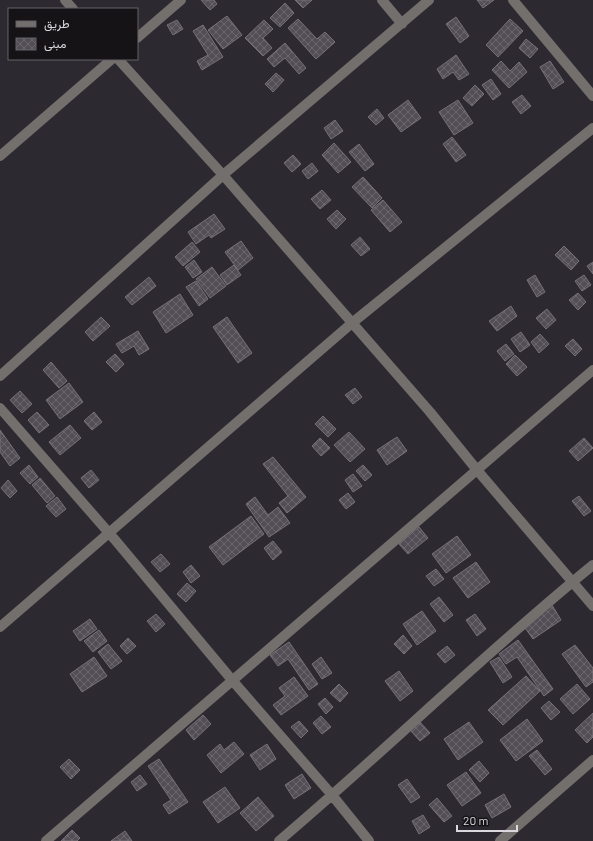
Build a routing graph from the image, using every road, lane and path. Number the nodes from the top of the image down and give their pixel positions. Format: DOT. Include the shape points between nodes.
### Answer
graph roads {
  1 [pos="65,0"];
  2 [pos="181,0"];
  3 [pos="382,0"];
  4 [pos="429,0"];
  5 [pos="513,0"];
  6 [pos="72,8"];
  7 [pos="402,24"];
  8 [pos="138,37"];
  9 [pos="111,60"];
  10 [pos="119,60"];
  11 [pos="593,96"];
  12 [pos="593,128"];
  13 [pos="0,156"];
  14 [pos="223,175"];
  15 [pos="352,323"];
  16 [pos="593,370"];
  17 [pos="0,376"];
  18 [pos="0,408"];
  19 [pos="477,470"];
  20 [pos="109,533"];
  21 [pos="593,565"];
  22 [pos="572,582"];
  23 [pos="593,606"];
  24 [pos="0,626"];
  25 [pos="232,680"];
  26 [pos="593,760"];
  27 [pos="332,795"];
  28 [pos="46,841"];
  29 [pos="279,841"];
  30 [pos="369,841"];
  31 [pos="500,841"];
  1 -- 6 [label="street"];
  2 -- 8 [label="street"];
  3 -- 7 [label="street"];
  4 -- 7 [label="street"];
  5 -- 11 [label="street"];
  7 -- 14 [label="street"];
  9 -- 13 [label="street"];
  10 -- 14 [label="street"];
  12 -- 15 [label="street"];
  14 -- 15 [label="street"];
  14 -- 17 [label="street"];
  15 -- 19 [label="street"];
  15 -- 20 [label="street"];
  16 -- 19 [label="street"];
  18 -- 20 [label="street"];
  19 -- 22 [label="street"];
  19 -- 25 [label="street"];
  20 -- 24 [label="street"];
  20 -- 25 [label="street"];
  21 -- 22 [label="street"];
  22 -- 23 [label="street"];
  22 -- 27 [label="street"];
  25 -- 27 [label="street"];
  25 -- 28 [label="street"];
  26 -- 31 [label="street"];
  27 -- 29 [label="street"];
  27 -- 30 [label="street"];
}
